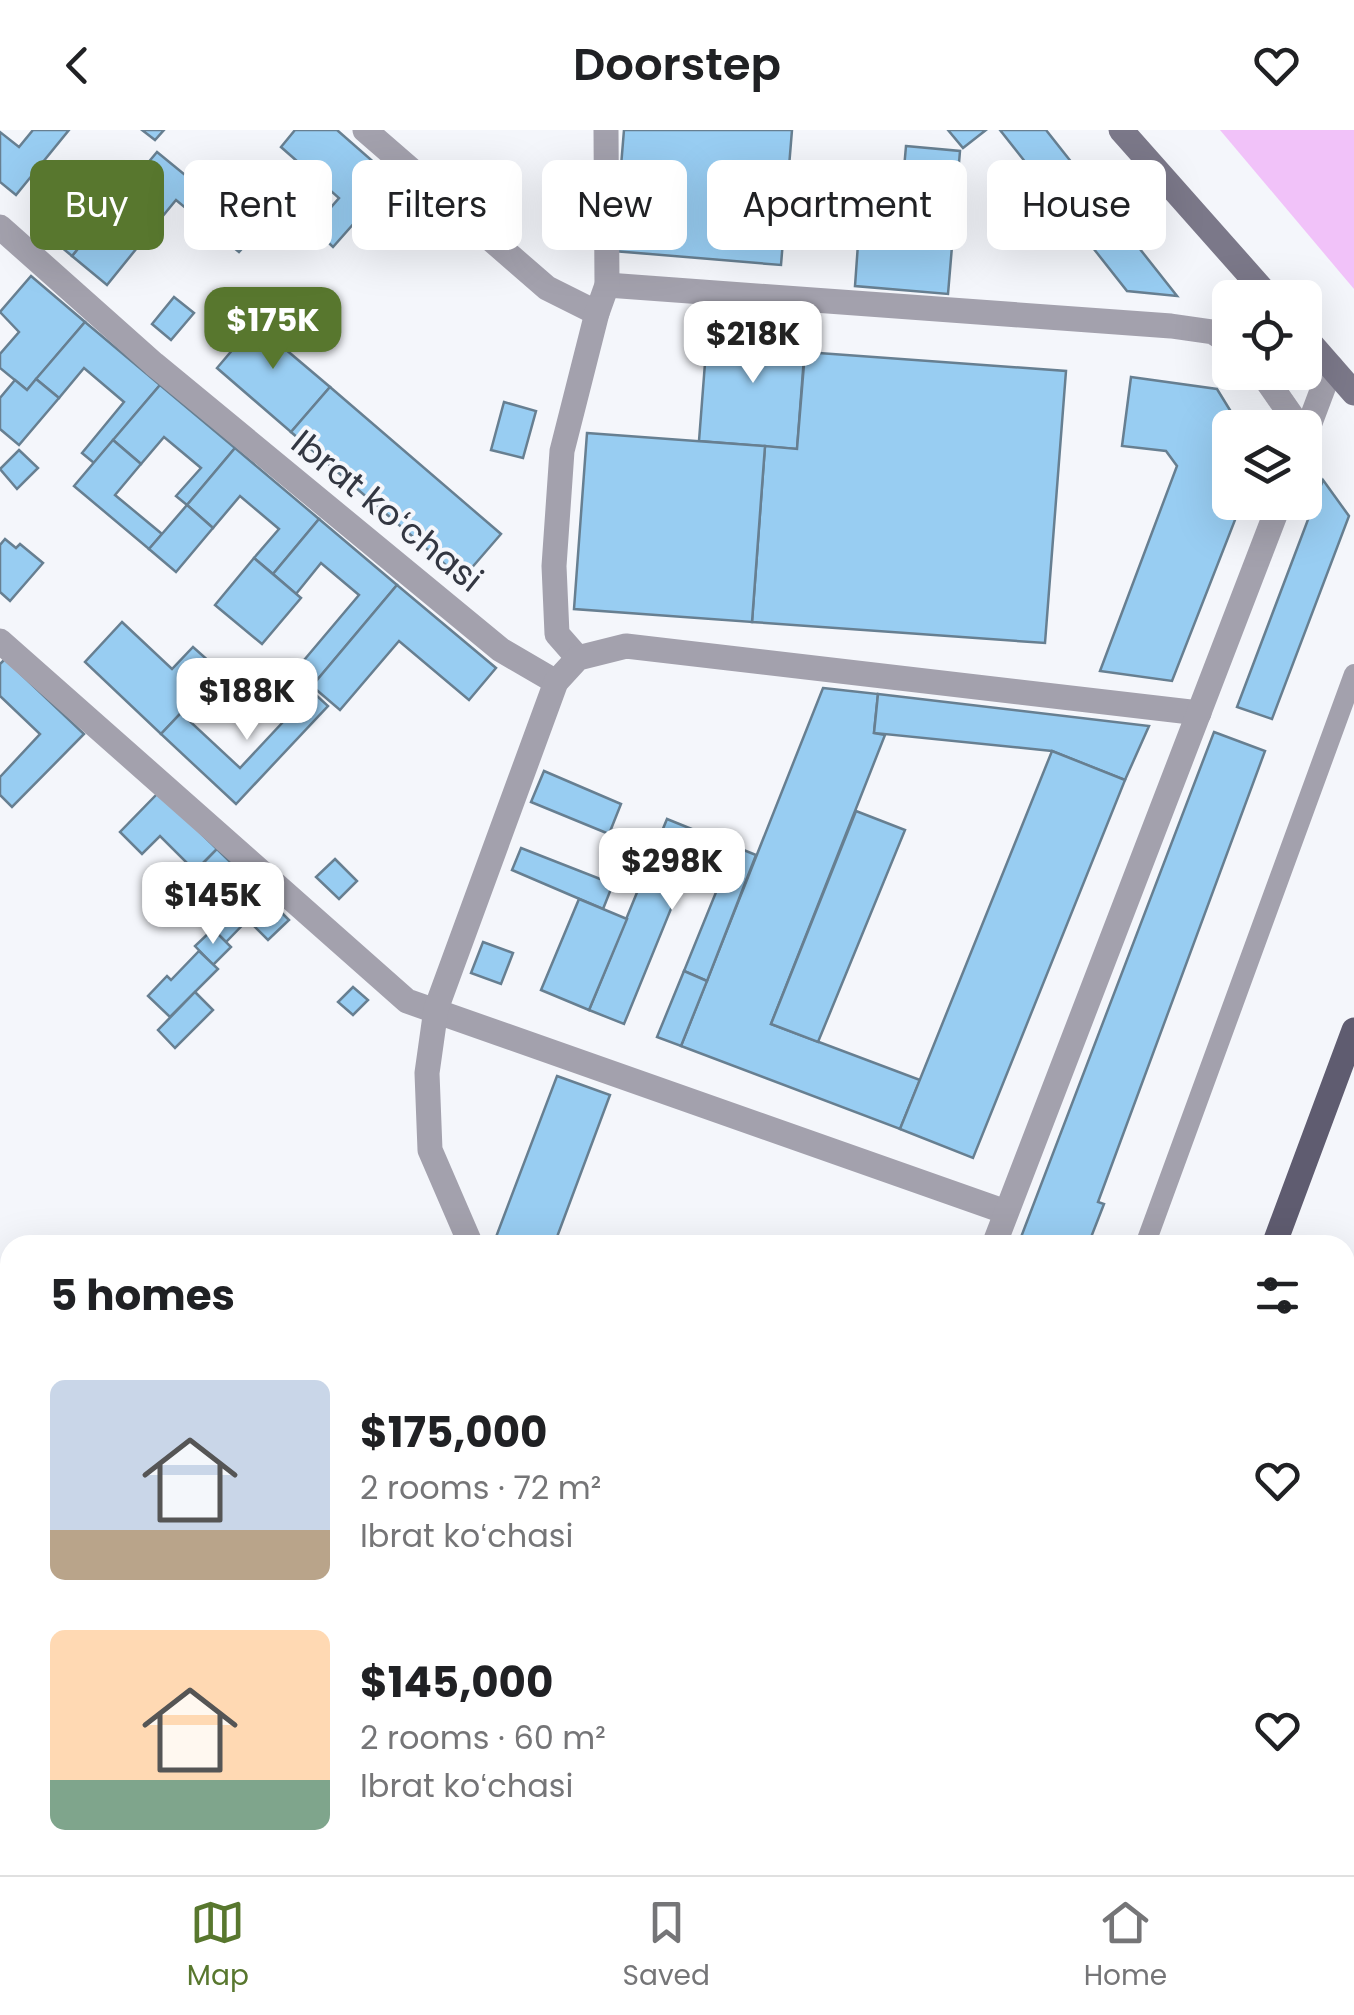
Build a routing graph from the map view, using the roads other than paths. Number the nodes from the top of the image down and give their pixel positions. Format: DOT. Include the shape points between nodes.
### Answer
graph roads {
  1 [pos="365,130"];
  2 [pos="606,130"];
  3 [pos="1121,130"];
  4 [pos="0,228"];
  5 [pos="1254,280"];
  6 [pos="607,285"];
  7 [pos="597,313"];
  8 [pos="1212,332"];
  9 [pos="1322,357"];
  10 [pos="1331,367"];
  11 [pos="1354,393"];
  12 [pos="1315,410"];
  13 [pos="1273,520"];
  14 [pos="0,641"];
  15 [pos="578,658"];
  16 [pos="1354,674"];
  17 [pos="556,682"];
  18 [pos="1199,713"];
  19 [pos="436,1009"];
  20 [pos="1354,1030"];
  21 [pos="1006,1212"];
  22 [pos="467,1235"];
  23 [pos="998,1235"];
  24 [pos="1149,1235"];
  25 [pos="1278,1235"];
  1 -- 7 [label="street" via="547,288"];
  2 -- 6 [label="street"];
  3 -- 5 [label="main road"];
  4 -- 17 [label="street, Ibrat koʻchasi" via="501,650"];
  6 -- 7 [label="street"];
  6 -- 8 [label="street"];
  7 -- 15 [label="street" via="562,451 554,566 558,634"];
  9 -- 10 [label="main road"];
  10 -- 11 [label="main road"];
  10 -- 12 [label="street"];
  13 -- 18 [label="street"];
  14 -- 19 [label="street" via="407,1001"];
  15 -- 17 [label="street"];
  15 -- 18 [label="street" via="626,646"];
  16 -- 24 [label="lane"];
  17 -- 19 [label="street"];
  18 -- 21 [label="street"];
  19 -- 21 [label="street"];
  19 -- 22 [label="street" via="427,1073 430,1150"];
  20 -- 25 [label="main road"];
  21 -- 23 [label="street"];
}
